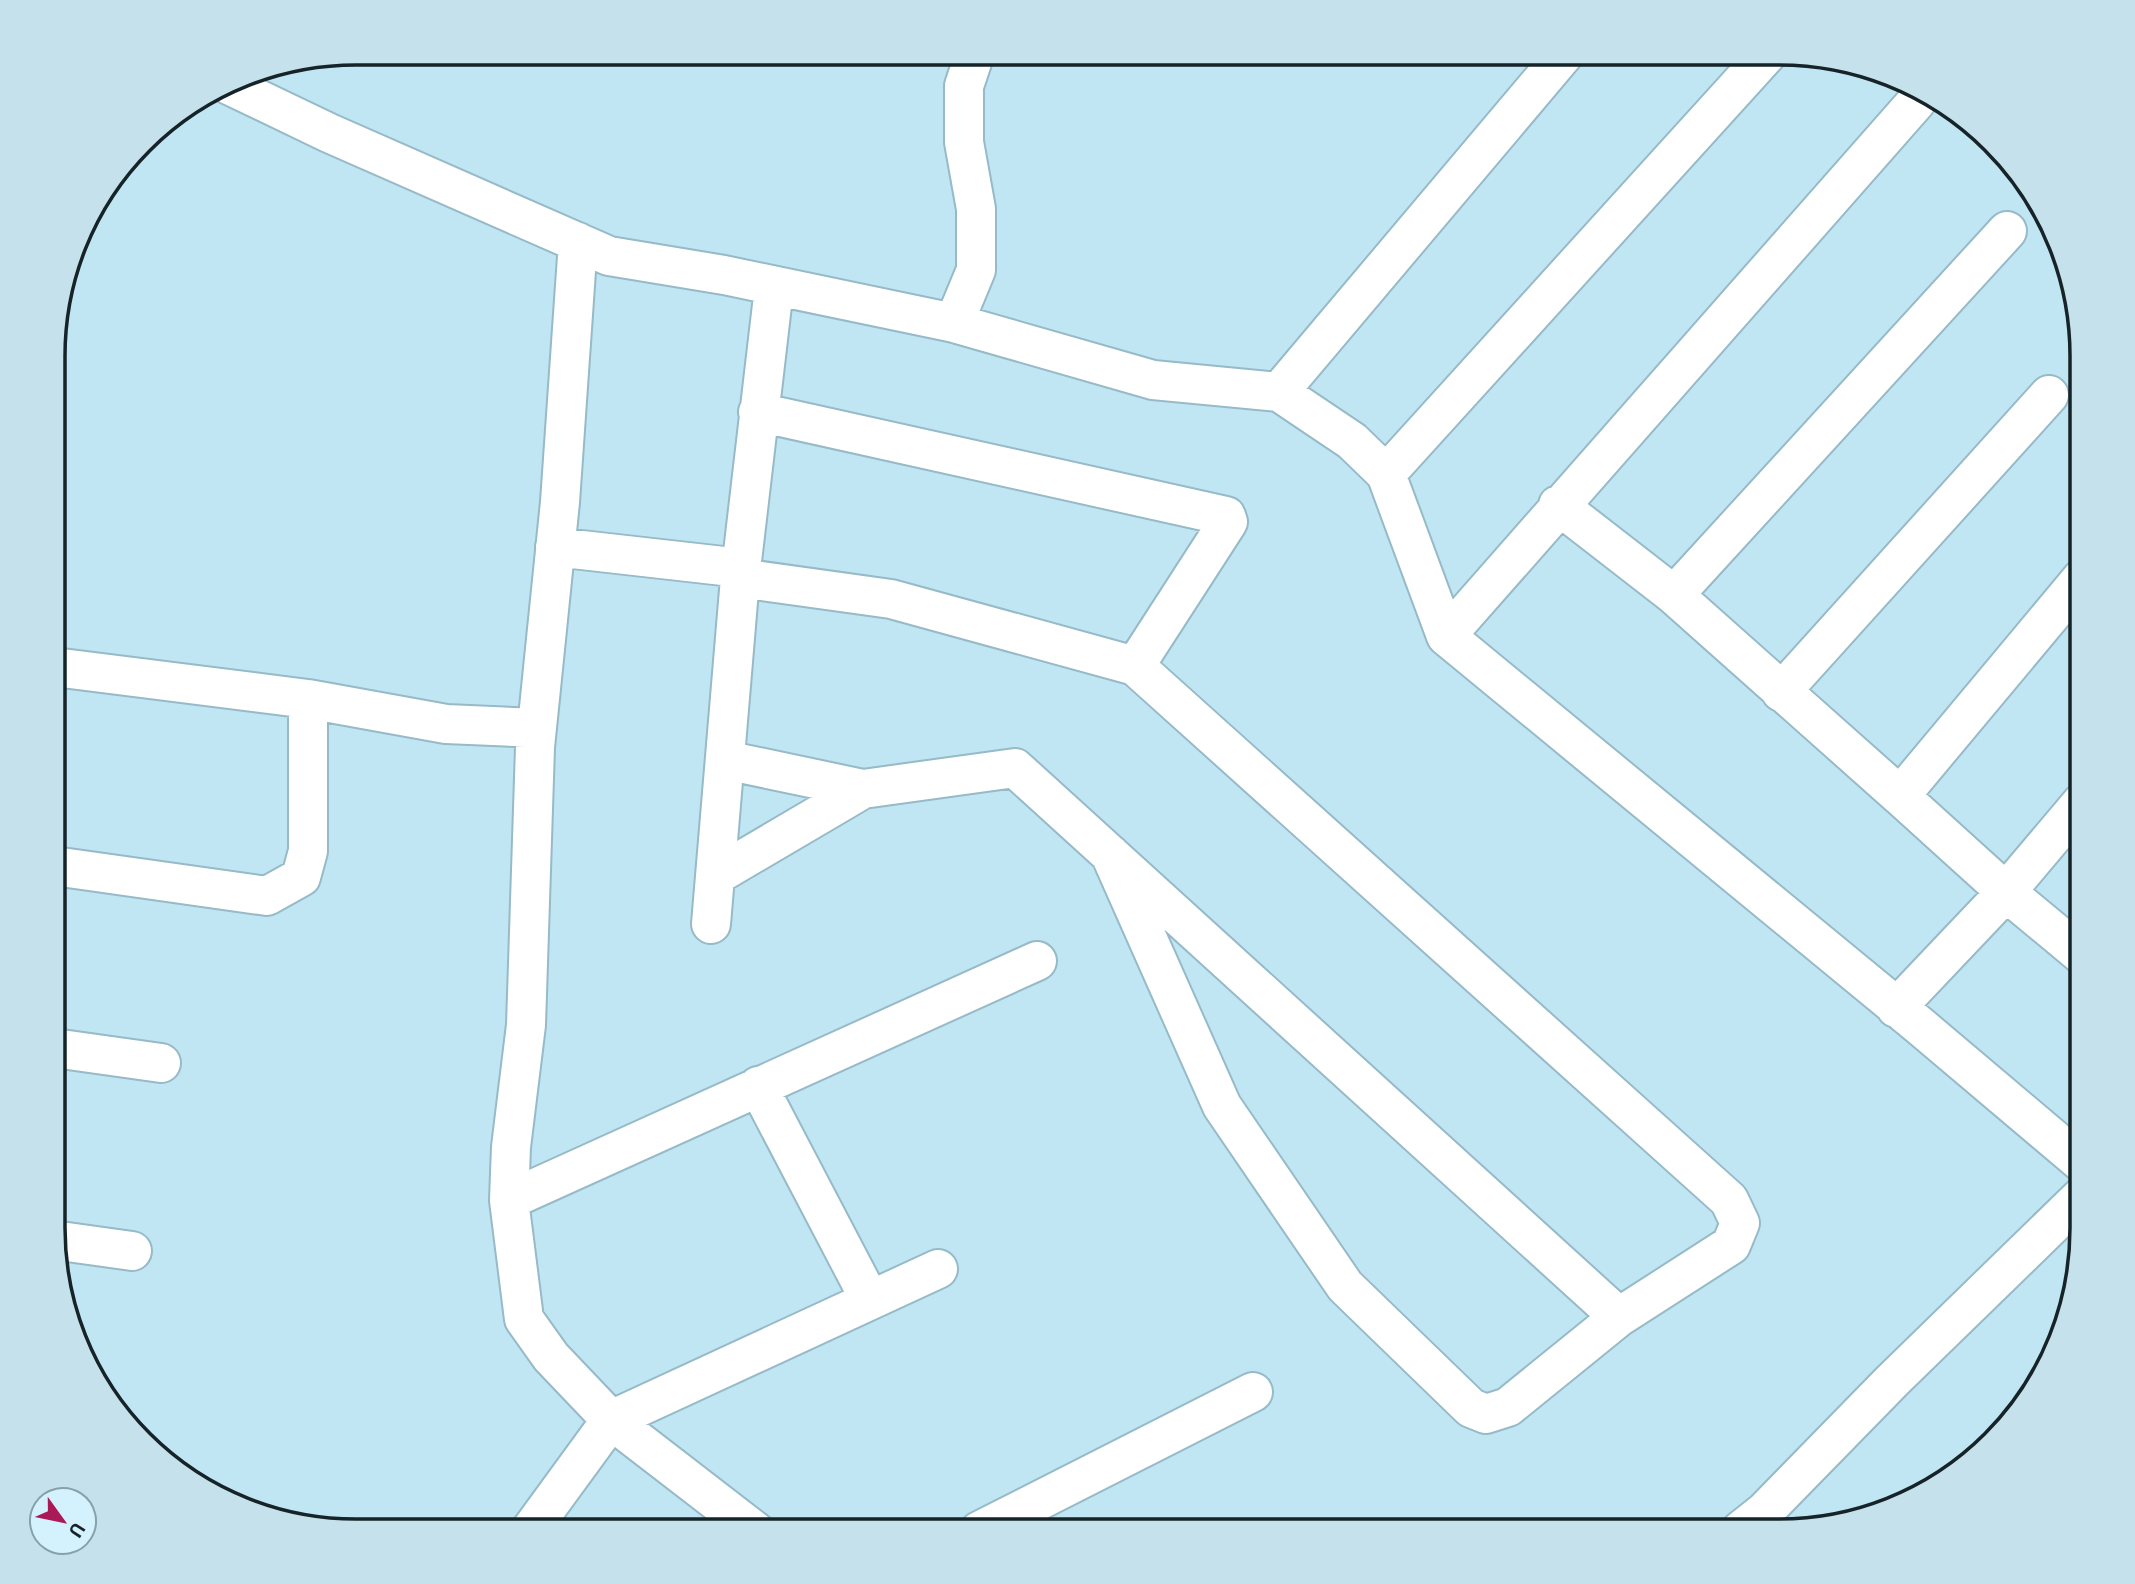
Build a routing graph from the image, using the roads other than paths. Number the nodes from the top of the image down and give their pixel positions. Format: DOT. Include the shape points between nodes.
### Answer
graph roads {
  1 [pos="971,65"];
  2 [pos="1555,65"];
  3 [pos="1757,65"];
  4 [pos="239,89"];
  5 [pos="1916,102"];
  6 [pos="2007,231"];
  7 [pos="578,242"];
  8 [pos="774,288"];
  9 [pos="954,323"];
  10 [pos="1279,392"];
  11 [pos="2049,395"];
  12 [pos="758,412"];
  13 [pos="1386,474"];
  14 [pos="1558,505"];
  15 [pos="555,547"];
  16 [pos="740,573"];
  17 [pos="2070,592"];
  18 [pos="1674,595"];
  19 [pos="1446,636"];
  20 [pos="1135,666"];
  21 [pos="65,668"];
  22 [pos="1782,692"];
  23 [pos="308,699"];
  24 [pos="537,728"];
  25 [pos="725,760"];
  26 [pos="863,789"];
  27 [pos="1900,796"];
  28 [pos="2070,816"];
  29 [pos="1110,855"];
  30 [pos="65,868"];
  31 [pos="715,876"];
  32 [pos="2006,892"];
  33 [pos="711,924"];
  34 [pos="2070,945"];
  35 [pos="1037,961"];
  36 [pos="1896,1007"];
  37 [pos="65,1050"];
  38 [pos="161,1063"];
  39 [pos="758,1086"];
  40 [pos="2070,1153"];
  41 [pos="509,1200"];
  42 [pos="2070,1208"];
  43 [pos="65,1242"];
  44 [pos="132,1251"];
  45 [pos="938,1269"];
  46 [pos="870,1300"];
  47 [pos="1619,1317"];
  48 [pos="1253,1392"];
  49 [pos="611,1420"];
  50 [pos="539,1519"];
  51 [pos="739,1519"];
  52 [pos="1003,1519"];
  53 [pos="1756,1519"];
  1 -- 9 [label="street" via="964,86 964,142 976,209 976,270"];
  2 -- 10 [label="street"];
  3 -- 13 [label="street"];
  4 -- 7 [label="street"];
  5 -- 14 [label="street"];
  6 -- 18 [label="street"];
  7 -- 8 [label="street" via="609,256"];
  7 -- 15 [label="street"];
  8 -- 9 [label="street"];
  8 -- 12 [label="street"];
  9 -- 10 [label="street" via="1153,380"];
  10 -- 13 [label="street" via="1352,441"];
  11 -- 22 [label="street"];
  12 -- 16 [label="street"];
  12 -- 20 [label="street" via="1224,514 1228,522"];
  13 -- 19 [label="street"];
  14 -- 18 [label="street"];
  14 -- 19 [label="street"];
  15 -- 16 [label="street"];
  15 -- 24 [label="street"];
  16 -- 20 [label="street" via="891,599"];
  16 -- 25 [label="street"];
  17 -- 27 [label="street"];
  18 -- 22 [label="street"];
  19 -- 36 [label="street"];
  20 -- 47 [label="street" via="1729,1200 1740,1223 1731,1245"];
  21 -- 23 [label="street"];
  22 -- 27 [label="street"];
  23 -- 24 [label="street" via="446,724"];
  23 -- 30 [label="street" via="308,851 300,877 267,897"];
  24 -- 41 [label="street" via="526,1025"];
  25 -- 26 [label="street"];
  25 -- 31 [label="street"];
  26 -- 29 [label="street" via="1015,768"];
  26 -- 31 [label="street"];
  27 -- 32 [label="street"];
  28 -- 32 [label="street"];
  29 -- 47 [label="street"];
  29 -- 47 [label="street" via="1222,1106 1345,1286 1471,1408 1486,1413 1508,1406"];
  31 -- 33 [label="street"];
  32 -- 34 [label="street"];
  32 -- 36 [label="street"];
  35 -- 39 [label="street"];
  36 -- 40 [label="street"];
  37 -- 38 [label="street"];
  39 -- 41 [label="street"];
  39 -- 46 [label="street"];
  41 -- 49 [label="street" via="524,1319 551,1357"];
  42 -- 53 [label="street"];
  43 -- 44 [label="street"];
  45 -- 46 [label="street"];
  46 -- 49 [label="street"];
  48 -- 52 [label="street"];
  49 -- 50 [label="street"];
  49 -- 51 [label="street"];
}
